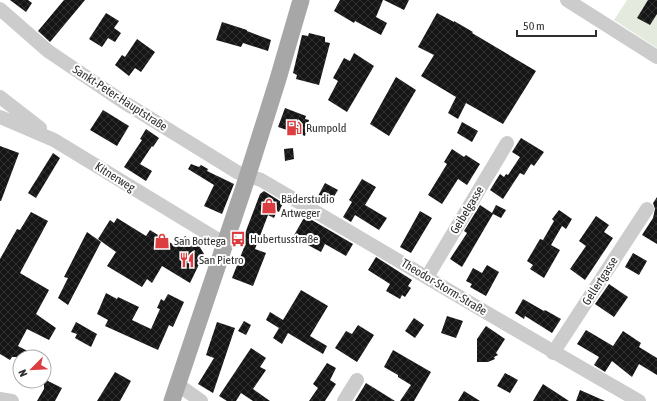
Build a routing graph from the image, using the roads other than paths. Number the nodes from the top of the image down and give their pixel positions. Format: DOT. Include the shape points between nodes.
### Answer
graph roads {
  1 [pos="301,0"];
  2 [pos="567,0"];
  3 [pos="0,9"];
  4 [pos="657,57"];
  5 [pos="0,98"];
  6 [pos="0,117"];
  7 [pos="54,140"];
  8 [pos="507,143"];
  9 [pos="248,175"];
  10 [pos="647,209"];
  11 [pos="226,244"];
  12 [pos="427,277"];
  13 [pos="554,352"];
  14 [pos="357,380"];
  15 [pos="177,384"];
  16 [pos="0,399"];
  17 [pos="12,401"];
  18 [pos="172,401"];
  19 [pos="201,401"];
  20 [pos="344,401"];
  21 [pos="639,401"];
  1 -- 9 [label="main road"];
  2 -- 4 [label="street"];
  3 -- 9 [label="street, Sankt-Peter-Hauptstraße" via="48,51 122,101 237,172"];
  5 -- 7 [label="street"];
  6 -- 7 [label="street, Kitnerweg"];
  7 -- 11 [label="street, Kitnerweg"];
  8 -- 12 [label="street, Geibelgasse"];
  9 -- 11 [label="main road"];
  9 -- 12 [label="street, Theodor-Storm-Straße" via="261,180"];
  10 -- 13 [label="street, Gellertgasse"];
  11 -- 15 [label="main road"];
  12 -- 13 [label="street, Theodor-Storm-Straße"];
  13 -- 21 [label="street, Theodor-Storm-Straße"];
  14 -- 20 [label="street"];
  15 -- 18 [label="main road"];
  15 -- 19 [label="street"];
  16 -- 17 [label="street"];
}
